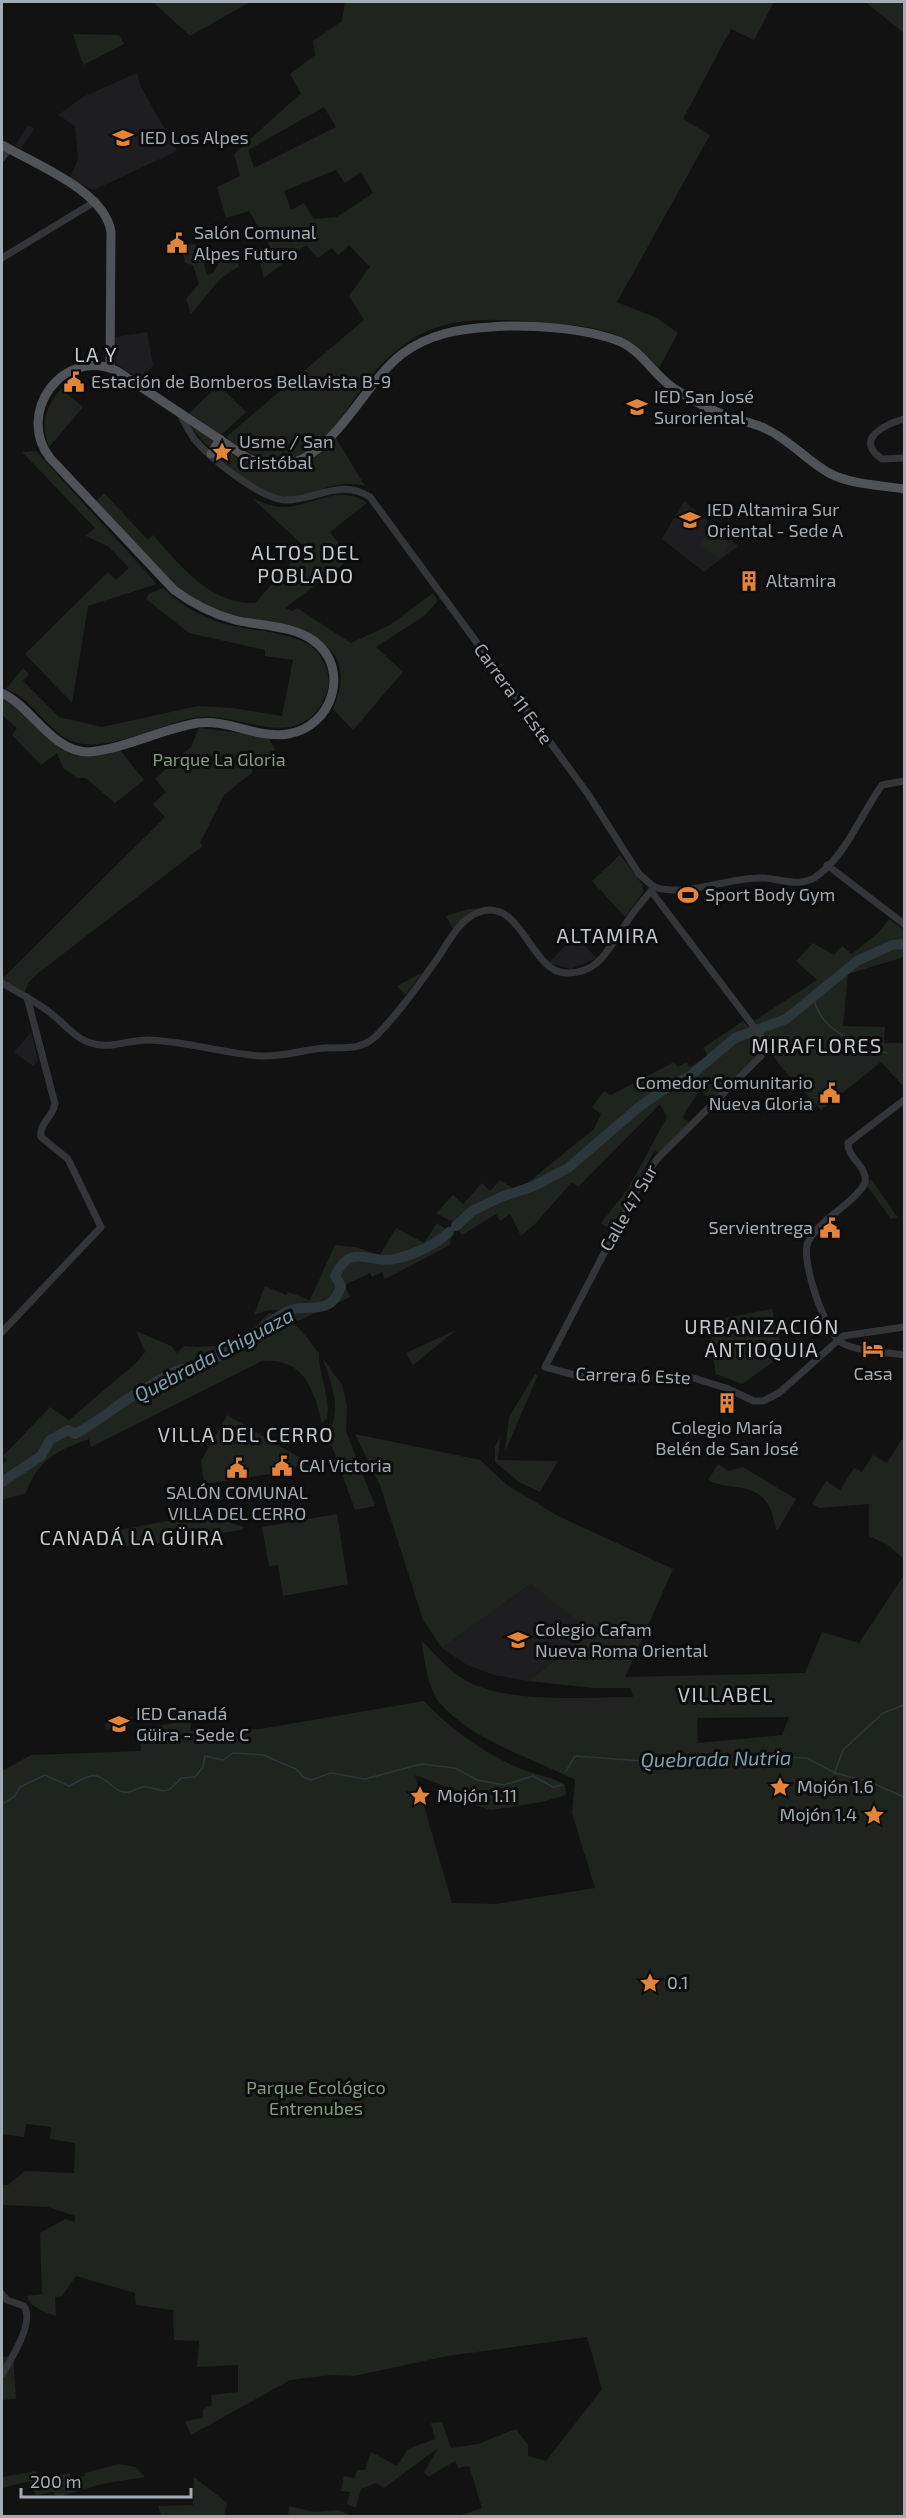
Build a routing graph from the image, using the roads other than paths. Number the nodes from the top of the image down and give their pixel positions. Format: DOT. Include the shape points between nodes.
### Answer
graph roads {
  1 [pos="5,147"];
  2 [pos="2,158"];
  3 [pos="96,201"];
  4 [pos="2,258"];
  5 [pos="110,368"];
  6 [pos="178,411"];
  7 [pos="904,419"];
  8 [pos="220,439"];
  9 [pos="211,454"];
  10 [pos="904,458"];
  11 [pos="904,489"];
  12 [pos="2,693"];
  13 [pos="904,781"];
  14 [pos="827,865"];
  15 [pos="652,889"];
  16 [pos="904,924"];
  17 [pos="2,982"];
  18 [pos="27,998"];
  19 [pos="764,1044"];
  20 [pos="904,1100"];
  21 [pos="904,1328"];
  22 [pos="2,1332"];
  23 [pos="838,1340"];
  24 [pos="904,1355"];
  25 [pos="544,1367"];
  26 [pos="2,2294"];
  27 [pos="2,2374"];
  1 -- 2 [label="street"];
  1 -- 3 [label="main road"];
  3 -- 4 [label="street"];
  3 -- 5 [label="main road" via="111,232"];
  5 -- 6 [label="main road"];
  5 -- 12 [label="main road" via="82,367 51,385 38,414 42,446 174,590 220,616 310,638 327,655 334,675 331,697 317,719 297,731 272,734 204,723 83,752 54,737 16,700"];
  6 -- 8 [label="main road"];
  6 -- 9 [label="street" via="194,438"];
  7 -- 10 [label="street" via="889,423 871,440 872,450 879,457"];
  8 -- 9 [label="main road"];
  8 -- 11 [label="main road" via="252,460 282,466 304,458 324,444 372,384 409,349 451,331 527,326 605,338 632,349 678,391 727,416 771,432 830,473"];
  9 -- 15 [label="street, Carrera 11 Este" via="258,491 275,499 295,499 345,488 372,500 588,794"];
  13 -- 14 [label="street" via="882,784"];
  14 -- 15 [label="street" via="814,878 796,882 762,878"];
  14 -- 16 [label="street"];
  15 -- 18 [label="street" via="601,961 567,973 548,968 519,927 502,915 487,910 477,913 462,924 406,999 367,1043 357,1047 284,1056 250,1055 155,1040 105,1046 80,1038"];
  15 -- 19 [label="street, Carrera 11 Este"];
  17 -- 18 [label="street"];
  18 -- 22 [label="street" via="55,1104 41,1127 40,1137 68,1159 101,1227"];
  19 -- 25 [label="street, Calle 47 Sur" via="761,1056 658,1158 642,1180"];
  20 -- 23 [label="street" via="852,1138 848,1145 866,1180 807,1244 810,1274 827,1324"];
  21 -- 23 [label="street" via="850,1334"];
  23 -- 24 [label="street" via="850,1346"];
  23 -- 25 [label="street, Carrera 6 Este" via="779,1393 754,1401 698,1378 582,1377"];
  26 -- 27 [label="street" via="24,2306 27,2312 16,2353"];
}
